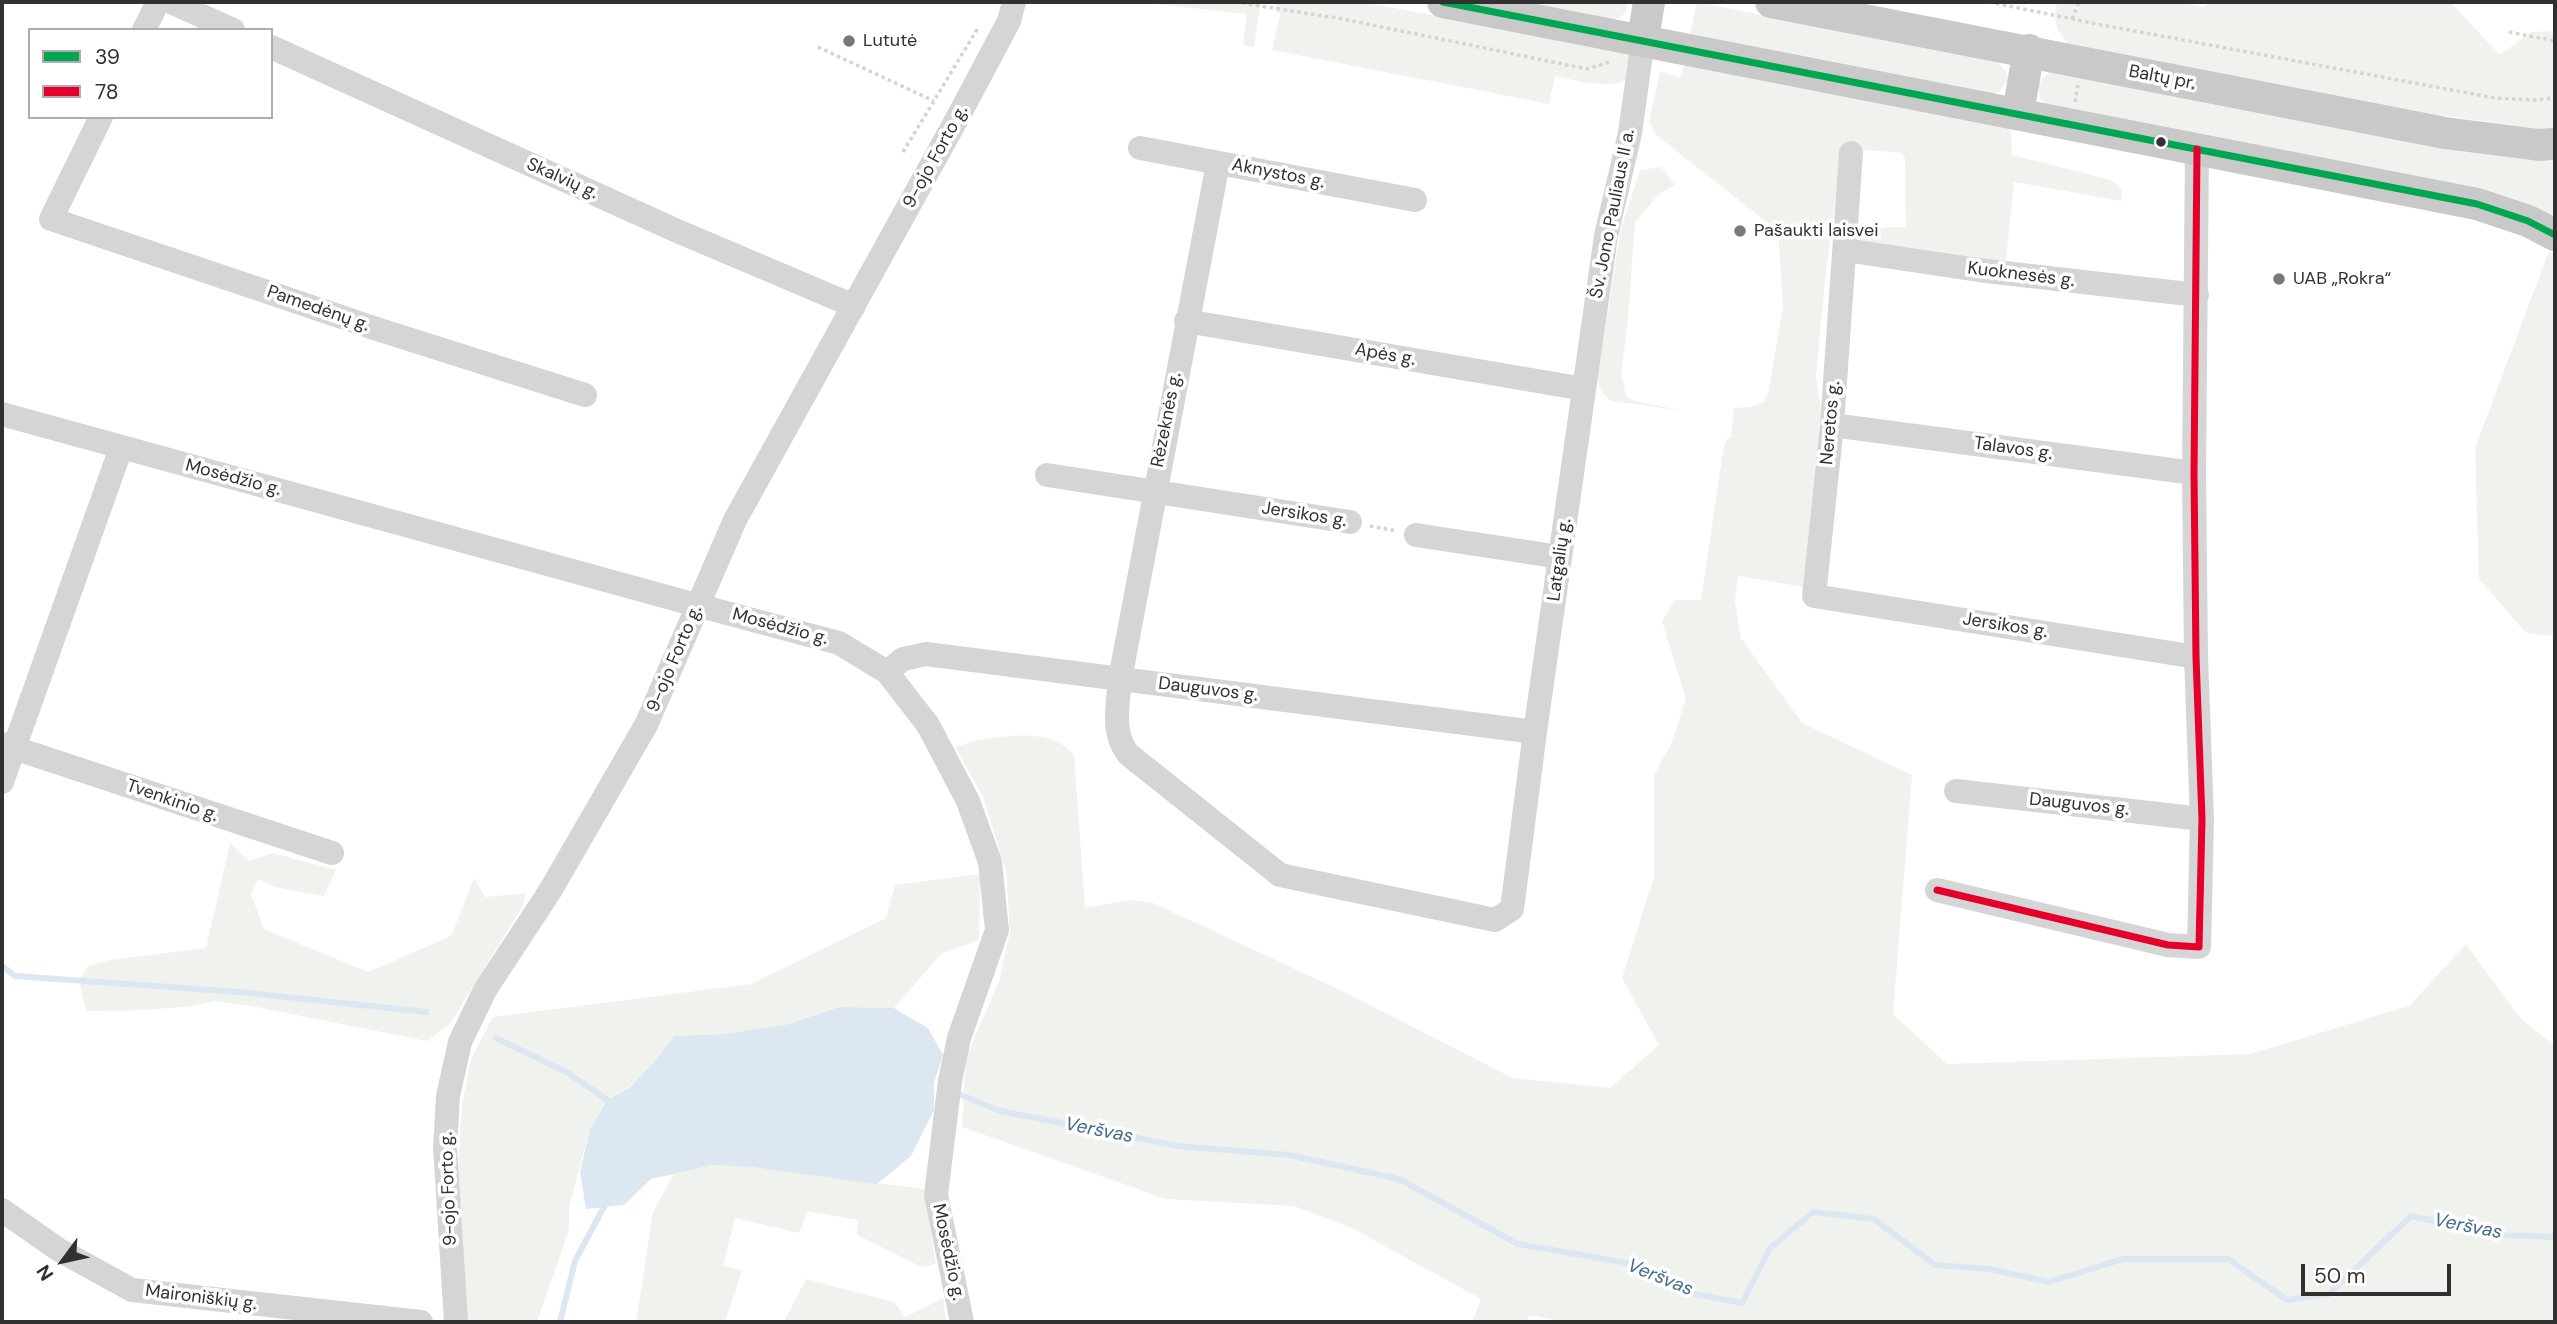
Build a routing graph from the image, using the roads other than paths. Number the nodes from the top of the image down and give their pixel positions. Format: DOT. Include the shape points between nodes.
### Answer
graph roads {
  1 [pos="158,2"];
  2 [pos="171,2"];
  3 [pos="1027,2"];
  4 [pos="1443,2"];
  5 [pos="1649,2"];
  6 [pos="1771,2"];
  7 [pos="1012,11"];
  8 [pos="145,28"];
  9 [pos="229,28"];
  10 [pos="1636,38"];
  11 [pos="273,48"];
  12 [pos="2029,50"];
  13 [pos="2018,113"];
  14 [pos="100,119"];
  15 [pos="2555,145"];
  16 [pos="1140,148"];
  17 [pos="2197,149"];
  18 [pos="1851,153"];
  19 [pos="1218,163"];
  20 [pos="1415,200"];
  21 [pos="2555,235"];
  22 [pos="1845,250"];
  23 [pos="2197,295"];
  24 [pos="854,306"];
  25 [pos="1186,321"];
  26 [pos="1584,389"];
  27 [pos="585,395"];
  28 [pos="2,414"];
  29 [pos="1832,425"];
  30 [pos="121,448"];
  31 [pos="2194,473"];
  32 [pos="1047,475"];
  33 [pos="1154,492"];
  34 [pos="1350,522"];
  35 [pos="1416,535"];
  36 [pos="1560,557"];
  37 [pos="1814,596"];
  38 [pos="698,606"];
  39 [pos="2196,657"];
  40 [pos="887,672"];
  41 [pos="1120,679"];
  42 [pos="1535,732"];
  43 [pos="7,746"];
  44 [pos="2,782"];
  45 [pos="1956,791"];
  46 [pos="2202,818"];
  47 [pos="332,853"];
  48 [pos="1937,890"];
  49 [pos="2,1210"];
  50 [pos="421,1322"];
  51 [pos="456,1322"];
  52 [pos="962,1322"];
  1 -- 8 [label="street"];
  2 -- 9 [label="street"];
  3 -- 7 [label="street, 9-ojo Forto g."];
  4 -- 10 [label="main road"];
  5 -- 10 [label="main road"];
  6 -- 12 [label="main road, Baltų pr."];
  7 -- 24 [label="street, 9-ojo Forto g."];
  10 -- 13 [label="main road"];
  10 -- 26 [label="street, Šv. Jono Pauliaus II a." via="1630,133 1606,236"];
  11 -- 24 [label="street, Skalvių g."];
  12 -- 13 [label="main road"];
  12 -- 15 [label="main road, Baltų pr." via="2445,133"];
  13 -- 17 [label="main road"];
  14 -- 27 [label="street, Pamedėnų g." via="51,219"];
  16 -- 19 [label="street, Aknystos g."];
  17 -- 21 [label="main road" via="2477,204 2528,220"];
  17 -- 23 [label="street"];
  18 -- 22 [label="street"];
  19 -- 20 [label="street, Aknystos g."];
  19 -- 25 [label="street, Rėzeknės g."];
  22 -- 23 [label="street, Kuoknesės g."];
  22 -- 29 [label="street, Neretos g."];
  23 -- 31 [label="street"];
  24 -- 38 [label="street, 9-ojo Forto g." via="735,520"];
  25 -- 26 [label="street, Apės g."];
  25 -- 33 [label="street, Rėzeknės g."];
  26 -- 36 [label="street, Latgalių g."];
  28 -- 30 [label="street, Mosėdžio g."];
  29 -- 31 [label="street, Talavos g."];
  29 -- 37 [label="street, Neretos g."];
  30 -- 38 [label="street, Mosėdžio g."];
  30 -- 43 [label="street"];
  31 -- 39 [label="street"];
  32 -- 33 [label="street, Jersikos g."];
  33 -- 34 [label="street, Jersikos g."];
  33 -- 41 [label="street, Rėzeknės g."];
  35 -- 36 [label="street"];
  36 -- 42 [label="street, Latgalių g."];
  37 -- 39 [label="street, Jersikos g."];
  38 -- 40 [label="street, Mosėdžio g." via="839,643"];
  38 -- 51 [label="street, 9-ojo Forto g." via="646,725 550,891 485,990 460,1042 445,1147"];
  39 -- 46 [label="street"];
  40 -- 41 [label="street, Dauguvos g." via="903,659 926,654"];
  40 -- 52 [label="street, Mosėdžio g." via="928,725 968,801 990,862 997,930 959,1038 936,1195"];
  41 -- 42 [label="street, Dauguvos g."];
  41 -- 42 [label="street, Rėzeknės g." via="1116,731 1128,754 1280,875 1495,920 1512,909"];
  43 -- 44 [label="street"];
  43 -- 47 [label="street, Tvenkinio g."];
  45 -- 46 [label="street, Dauguvos g."];
  46 -- 48 [label="street" via="2199,947 2168,945"];
  49 -- 50 [label="street, Maironiškių g." via="59,1250 132,1290"];
}
